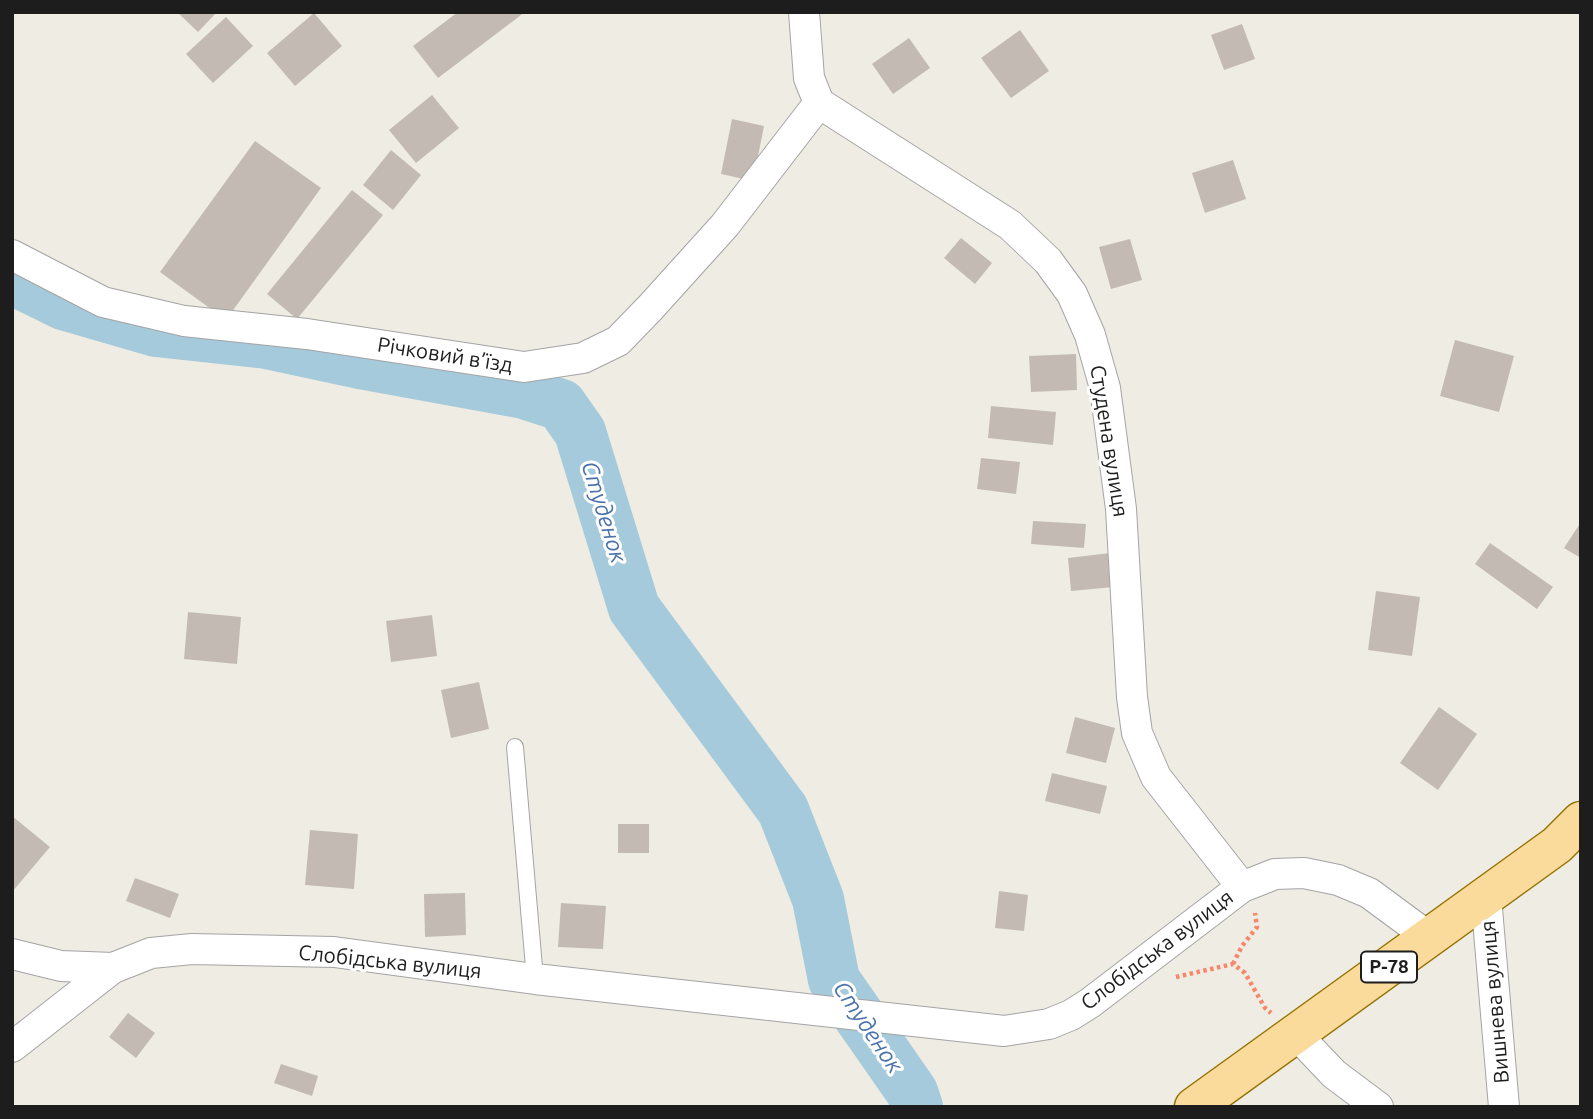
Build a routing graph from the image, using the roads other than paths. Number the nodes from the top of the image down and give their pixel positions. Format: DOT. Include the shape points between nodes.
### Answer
graph roads {
  1 [pos="804,12"];
  2 [pos="819,103"];
  3 [pos="12,255"];
  4 [pos="514,747"];
  5 [pos="1581,821"];
  6 [pos="1242,887"];
  7 [pos="1486,897"];
  8 [pos="1430,938"];
  9 [pos="12,954"];
  10 [pos="113,968"];
  11 [pos="535,979"];
  12 [pos="1295,1034"];
  13 [pos="12,1047"];
  14 [pos="1194,1107"];
  15 [pos="1378,1107"];
  16 [pos="1504,1107"];
  1 -- 2 [label="street" via="809,78"];
  2 -- 3 [label="street, Річковий в’їзд" via="725,225 650,308 618,341 583,358 524,367 307,334 184,321 103,302"];
  2 -- 6 [label="street, Студена вулиця" via="1010,225 1048,261 1072,294 1105,388 1121,509 1137,733 1156,777"];
  4 -- 11 [label="lane"];
  5 -- 7 [label="main road, Р-78" via="1557,845"];
  6 -- 8 [label="street, Слобідська вулиця" via="1275,874 1304,873 1338,880 1369,893"];
  6 -- 11 [label="street, Слобідська вулиця" via="1090,1003 1071,1015 1027,1029 1004,1031"];
  7 -- 8 [label="main road, Р-78"];
  7 -- 16 [label="street, Вишнева вулиця"];
  8 -- 12 [label="main road, Р-78"];
  9 -- 10 [label="street" via="61,966"];
  10 -- 11 [label="street, Слобідська вулиця" via="151,953 228,949 334,952"];
  10 -- 13 [label="street, Слобідська вулиця"];
  12 -- 14 [label="main road, Р-78"];
  12 -- 15 [label="street" via="1334,1074"];
}
